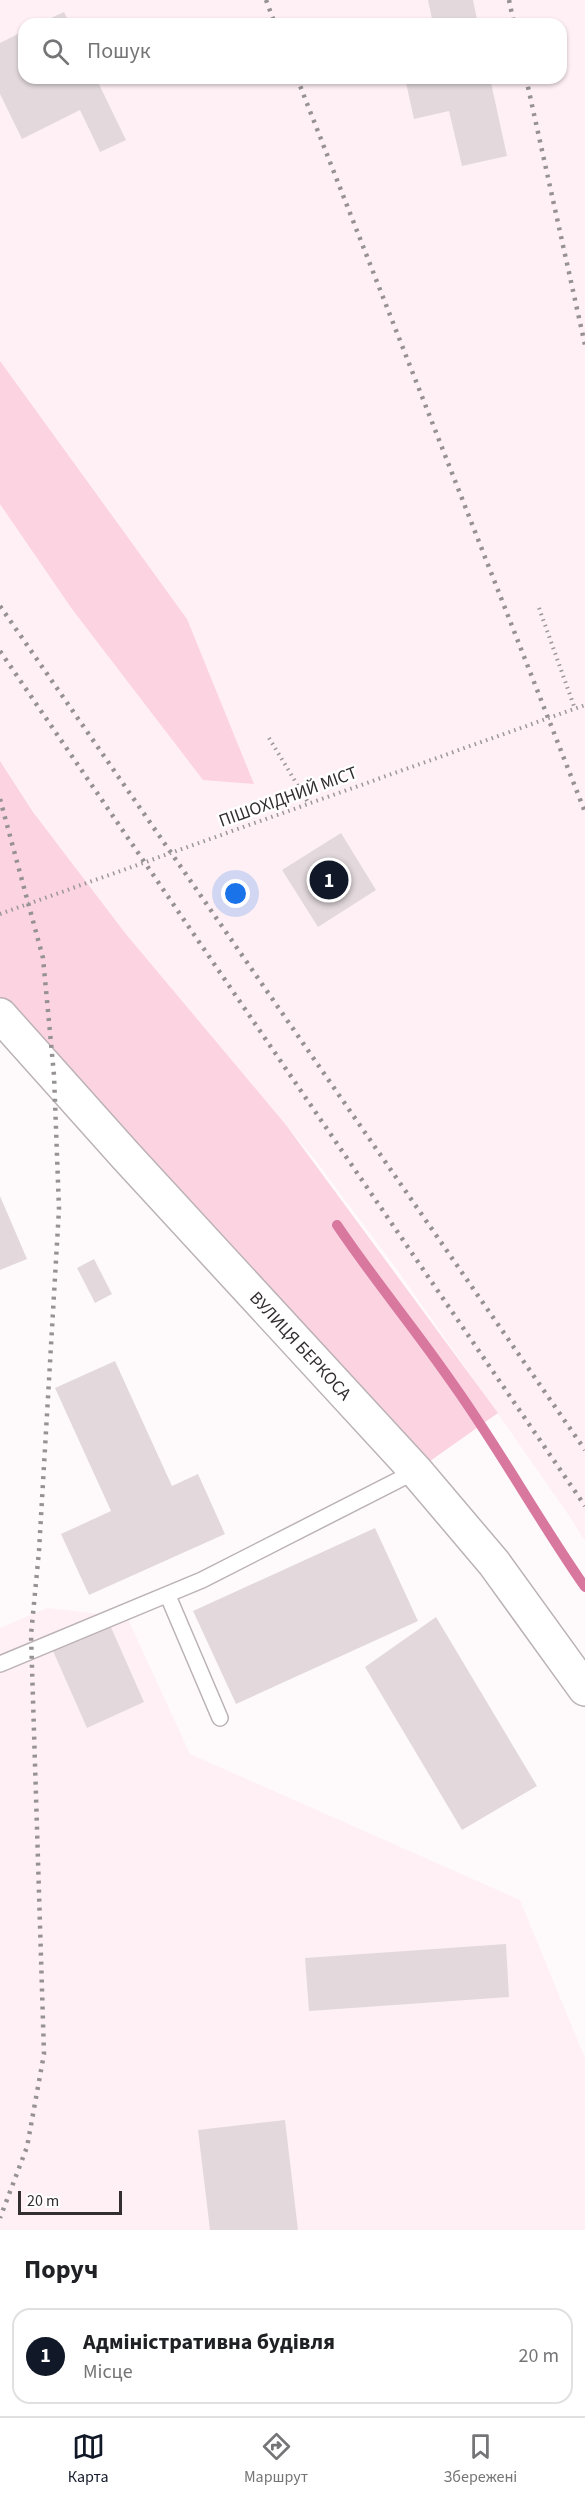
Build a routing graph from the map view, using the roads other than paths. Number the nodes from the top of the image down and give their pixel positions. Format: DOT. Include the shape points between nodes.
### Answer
graph roads {
  1 [pos="0,1015"];
  2 [pos="416,1471"];
  3 [pos="168,1596"];
  4 [pos="0,1664"];
  5 [pos="585,1689"];
  6 [pos="220,1718"];
  1 -- 2 [label="street, ВУЛИЦЯ БЕРКОСА"];
  2 -- 3 [label="lane"];
  2 -- 5 [label="street, ВУЛИЦЯ БЕРКОСА" via="494,1563"];
  3 -- 4 [label="lane"];
  3 -- 6 [label="lane"];
}
